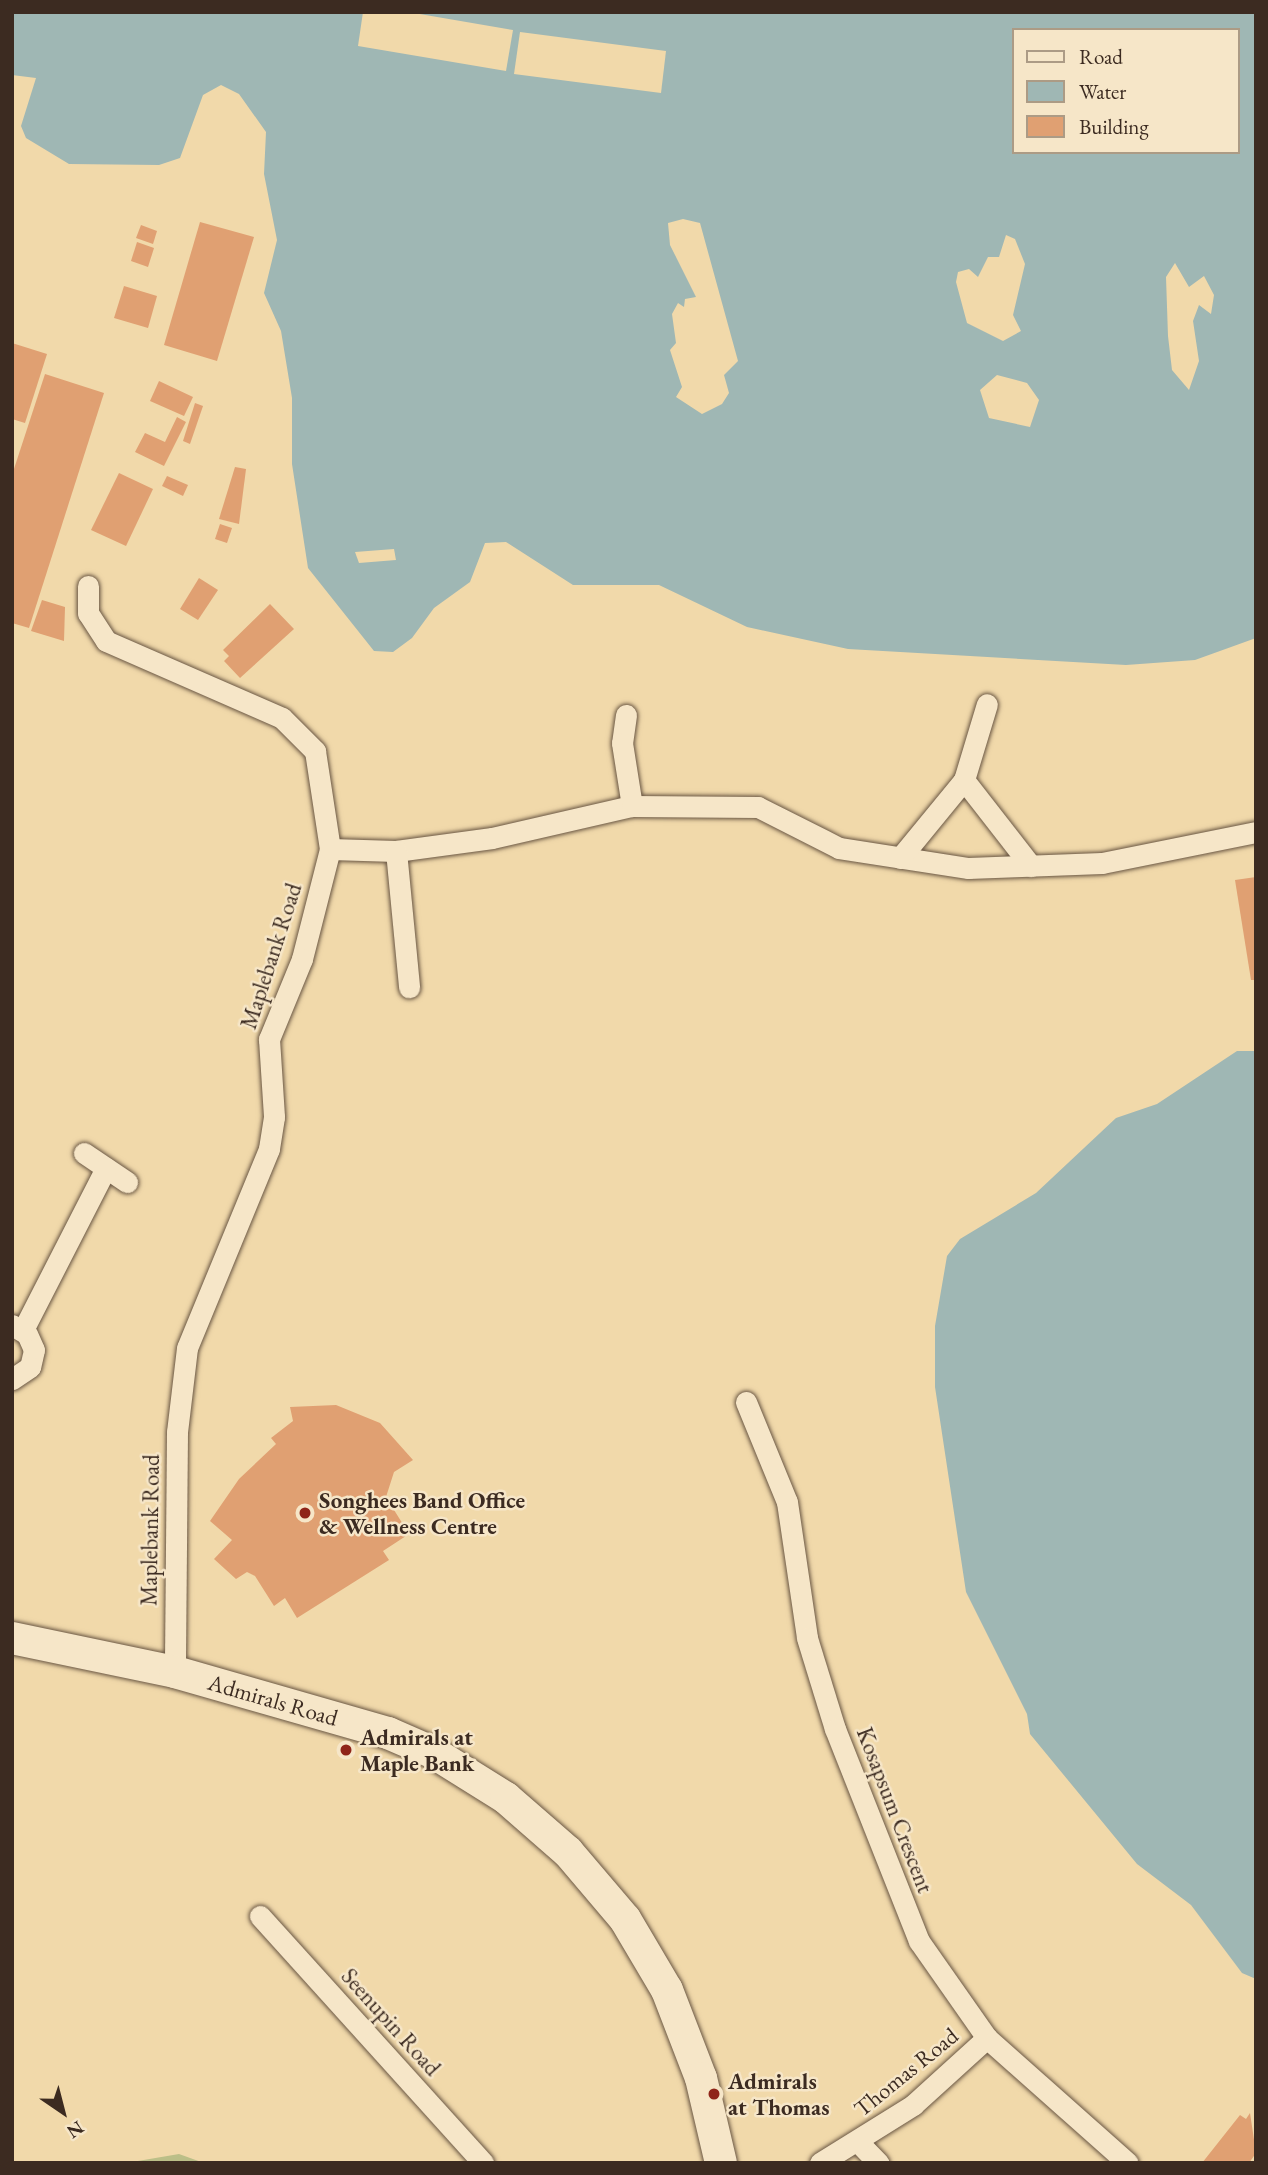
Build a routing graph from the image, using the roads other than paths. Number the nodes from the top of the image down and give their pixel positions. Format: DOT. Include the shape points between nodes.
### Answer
graph roads {
  1 [pos="89,586"];
  2 [pos="987,705"];
  3 [pos="626,715"];
  4 [pos="964,780"];
  5 [pos="632,806"];
  6 [pos="1256,832"];
  7 [pos="330,849"];
  8 [pos="397,851"];
  9 [pos="900,858"];
  10 [pos="1031,866"];
  11 [pos="410,987"];
  12 [pos="84,1153"];
  13 [pos="106,1168"];
  14 [pos="127,1182"];
  15 [pos="18,1327"];
  16 [pos="12,1379"];
  17 [pos="746,1402"];
  18 [pos="12,1638"];
  19 [pos="175,1672"];
  20 [pos="260,1916"];
  21 [pos="987,2038"];
  22 [pos="859,2143"];
  23 [pos="483,2163"];
  24 [pos="721,2163"];
  25 [pos="820,2163"];
  26 [pos="878,2163"];
  27 [pos="1128,2163"];
  1 -- 7 [label="street, Maplebank Road" via="88,613 106,641 282,718 315,751"];
  2 -- 4 [label="street"];
  3 -- 5 [label="street" via="622,743"];
  4 -- 9 [label="street"];
  4 -- 10 [label="street"];
  5 -- 8 [label="street" via="522,833"];
  5 -- 9 [label="street" via="758,807 839,848"];
  6 -- 10 [label="street" via="1102,863"];
  7 -- 8 [label="street"];
  7 -- 19 [label="street, Maplebank Road" via="302,959 269,1039 269,1149 187,1348 177,1432"];
  8 -- 11 [label="street"];
  9 -- 10 [label="street" via="968,869"];
  12 -- 13 [label="street"];
  13 -- 14 [label="street"];
  13 -- 15 [label="street"];
  15 -- 16 [label="street" via="33,1344 32,1362"];
  17 -- 21 [label="street, Kosapsum Crescent" via="788,1502 807,1638 890,1876 945,1986"];
  18 -- 19 [label="main road, Admirals Road"];
  19 -- 24 [label="main road, Admirals Road" via="434,1753 506,1798 569,1852 625,1919 667,1990 701,2078"];
  20 -- 23 [label="street, Seenupin Road"];
  21 -- 22 [label="street, Thomas Road" via="914,2105"];
  21 -- 27 [label="street, Kosapsum Crescent"];
  22 -- 25 [label="street, Thomas Road"];
  22 -- 26 [label="street"];
}
